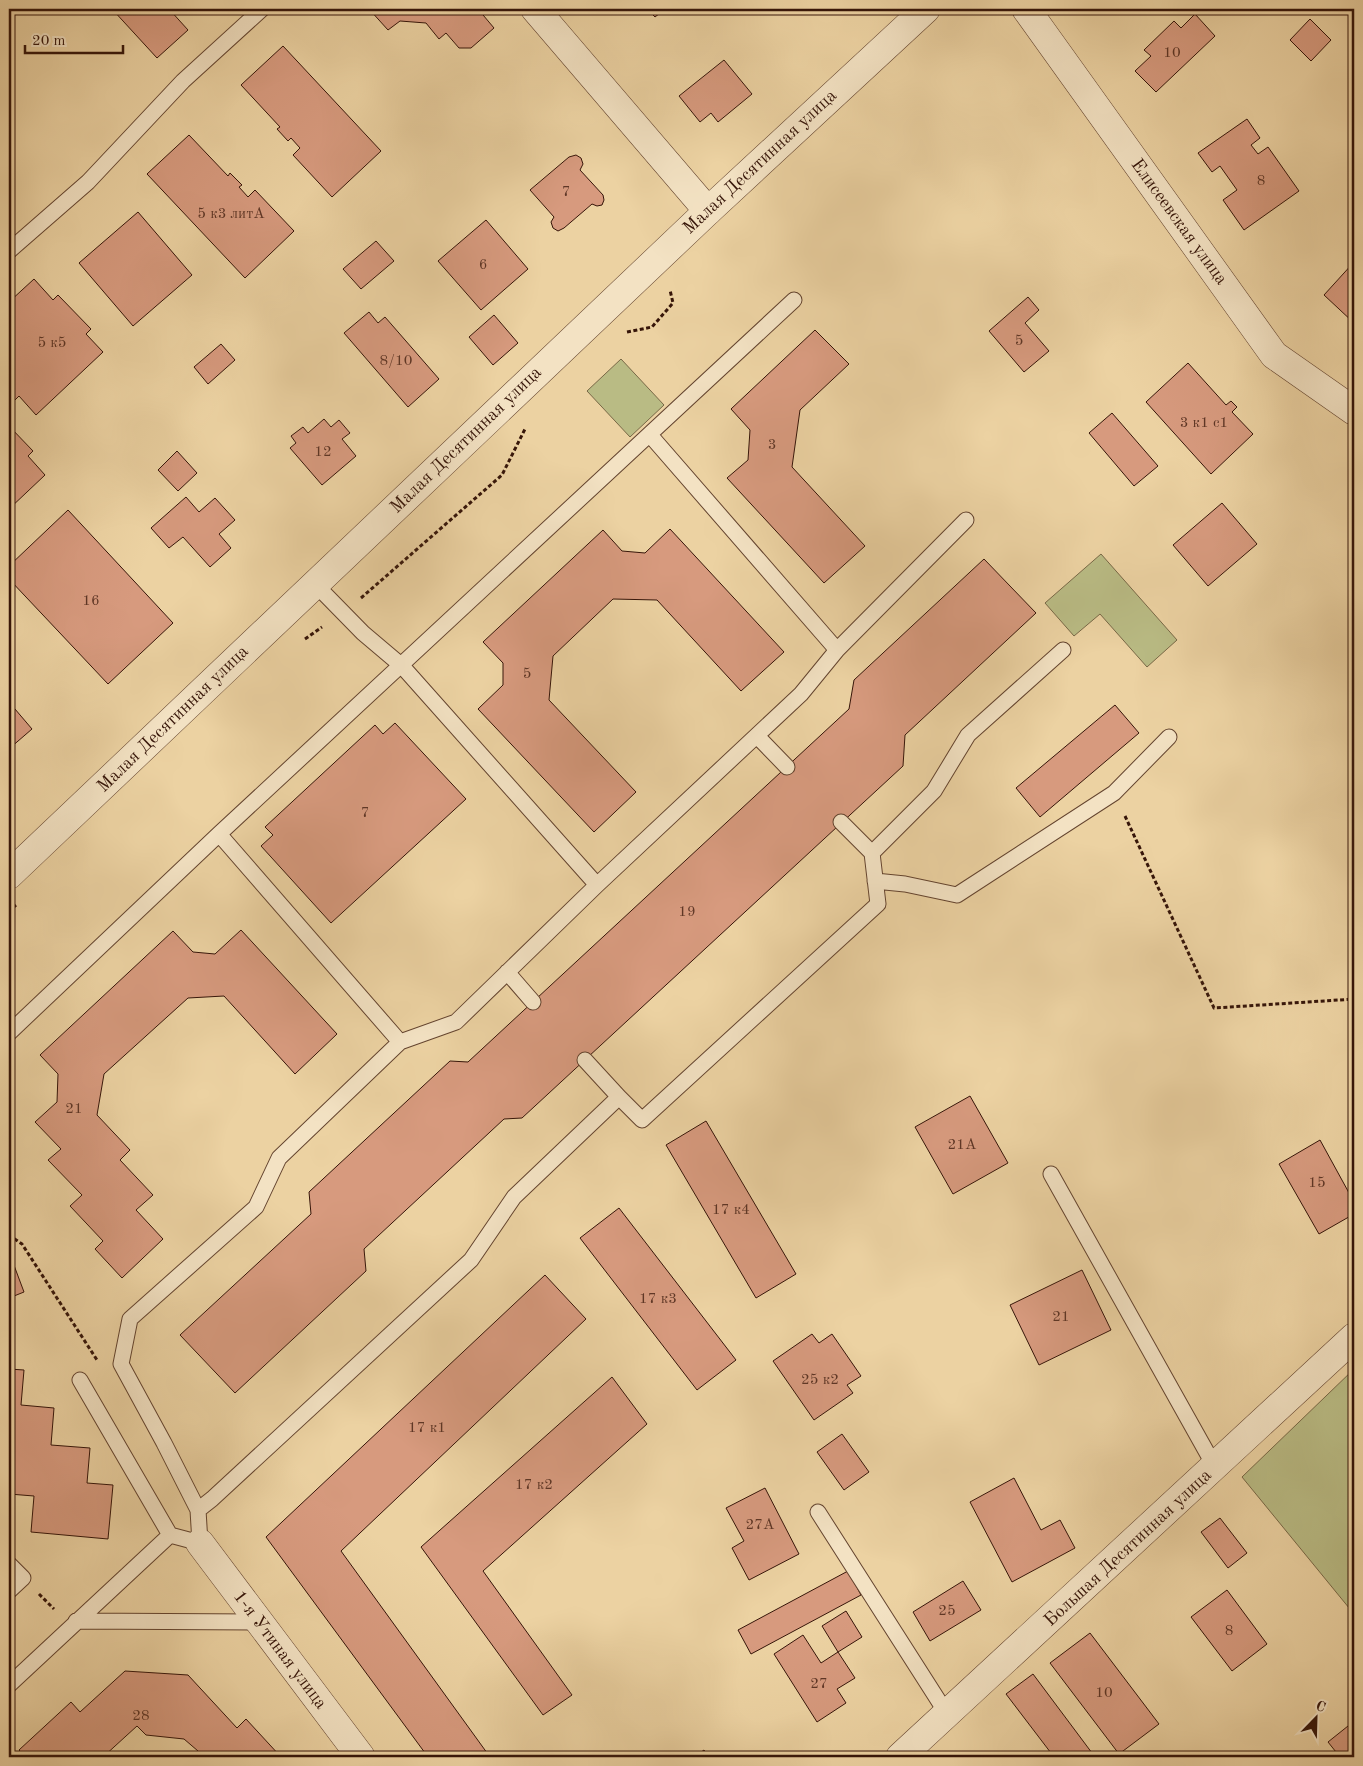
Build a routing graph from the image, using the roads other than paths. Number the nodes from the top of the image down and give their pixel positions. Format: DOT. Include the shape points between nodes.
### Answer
graph roads {
  1 [pos="262,9"];
  2 [pos="535,9"];
  3 [pos="926,9"];
  4 [pos="1026,9"];
  5 [pos="708,211"];
  6 [pos="9,251"];
  7 [pos="794,300"];
  8 [pos="1354,411"];
  9 [pos="650,436"];
  10 [pos="966,520"];
  11 [pos="315,584"];
  12 [pos="837,650"];
  13 [pos="1063,650"];
  14 [pos="402,666"];
  15 [pos="757,736"];
  16 [pos="1170,737"];
  17 [pos="787,767"];
  18 [pos="841,822"];
  19 [pos="219,834"];
  20 [pos="872,853"];
  21 [pos="11,868"];
  22 [pos="875,881"];
  23 [pos="597,885"];
  24 [pos="507,972"];
  25 [pos="533,1002"];
  26 [pos="9,1033"];
  27 [pos="400,1042"];
  28 [pos="585,1060"];
  29 [pos="619,1097"];
  30 [pos="1051,1174"];
  31 [pos="1354,1337"];
  32 [pos="80,1380"];
  33 [pos="1215,1467"];
  34 [pos="198,1510"];
  35 [pos="818,1512"];
  36 [pos="170,1535"];
  37 [pos="200,1543"];
  38 [pos="9,1564"];
  39 [pos="9,1591"];
  40 [pos="259,1622"];
  41 [pos="73,1624"];
  42 [pos="9,1685"];
  43 [pos="947,1714"];
  44 [pos="362,1757"];
  45 [pos="900,1757"];
  1 -- 6 [label="lane" via="183,81 88,182"];
  2 -- 5 [label="street"];
  3 -- 5 [label="street, Малая Десятинная улица"];
  4 -- 8 [label="street, Елисеевская улица" via="1274,355"];
  5 -- 11 [label="street, Малая Десятинная улица"];
  7 -- 9 [label="lane"];
  9 -- 12 [label="lane"];
  9 -- 14 [label="lane"];
  10 -- 12 [label="lane"];
  11 -- 14 [label="lane" via="363,633"];
  11 -- 21 [label="street, Малая Десятинная улица"];
  12 -- 15 [label="lane" via="801,694"];
  13 -- 20 [label="lane" via="968,736 934,791"];
  14 -- 19 [label="lane"];
  14 -- 23 [label="lane"];
  15 -- 17 [label="lane"];
  15 -- 23 [label="lane"];
  16 -- 22 [label="lane" via="1114,793 957,895"];
  18 -- 20 [label="lane"];
  19 -- 26 [label="lane"];
  19 -- 27 [label="lane"];
  20 -- 22 [label="lane"];
  22 -- 29 [label="lane" via="878,904 642,1120"];
  23 -- 24 [label="lane"];
  24 -- 25 [label="lane"];
  24 -- 27 [label="lane" via="456,1022"];
  27 -- 34 [label="lane" via="279,1158 256,1207 130,1320 120,1364"];
  28 -- 29 [label="lane"];
  29 -- 34 [label="lane" via="514,1197 471,1260"];
  30 -- 33 [label="lane"];
  31 -- 33 [label="street, Большая Десятинная улица"];
  32 -- 36 [label="lane"];
  33 -- 43 [label="street, Большая Десятинная улица"];
  34 -- 37 [label="lane"];
  35 -- 43 [label="lane"];
  36 -- 37 [label="lane"];
  36 -- 41 [label="lane"];
  37 -- 40 [label="street, 1-я Утиная улица"];
  38 -- 39 [label="lane" via="23,1578"];
  40 -- 41 [label="lane"];
  40 -- 44 [label="street, 1-я Утиная улица"];
  41 -- 42 [label="lane"];
  43 -- 45 [label="street, Большая Десятинная улица"];
}
